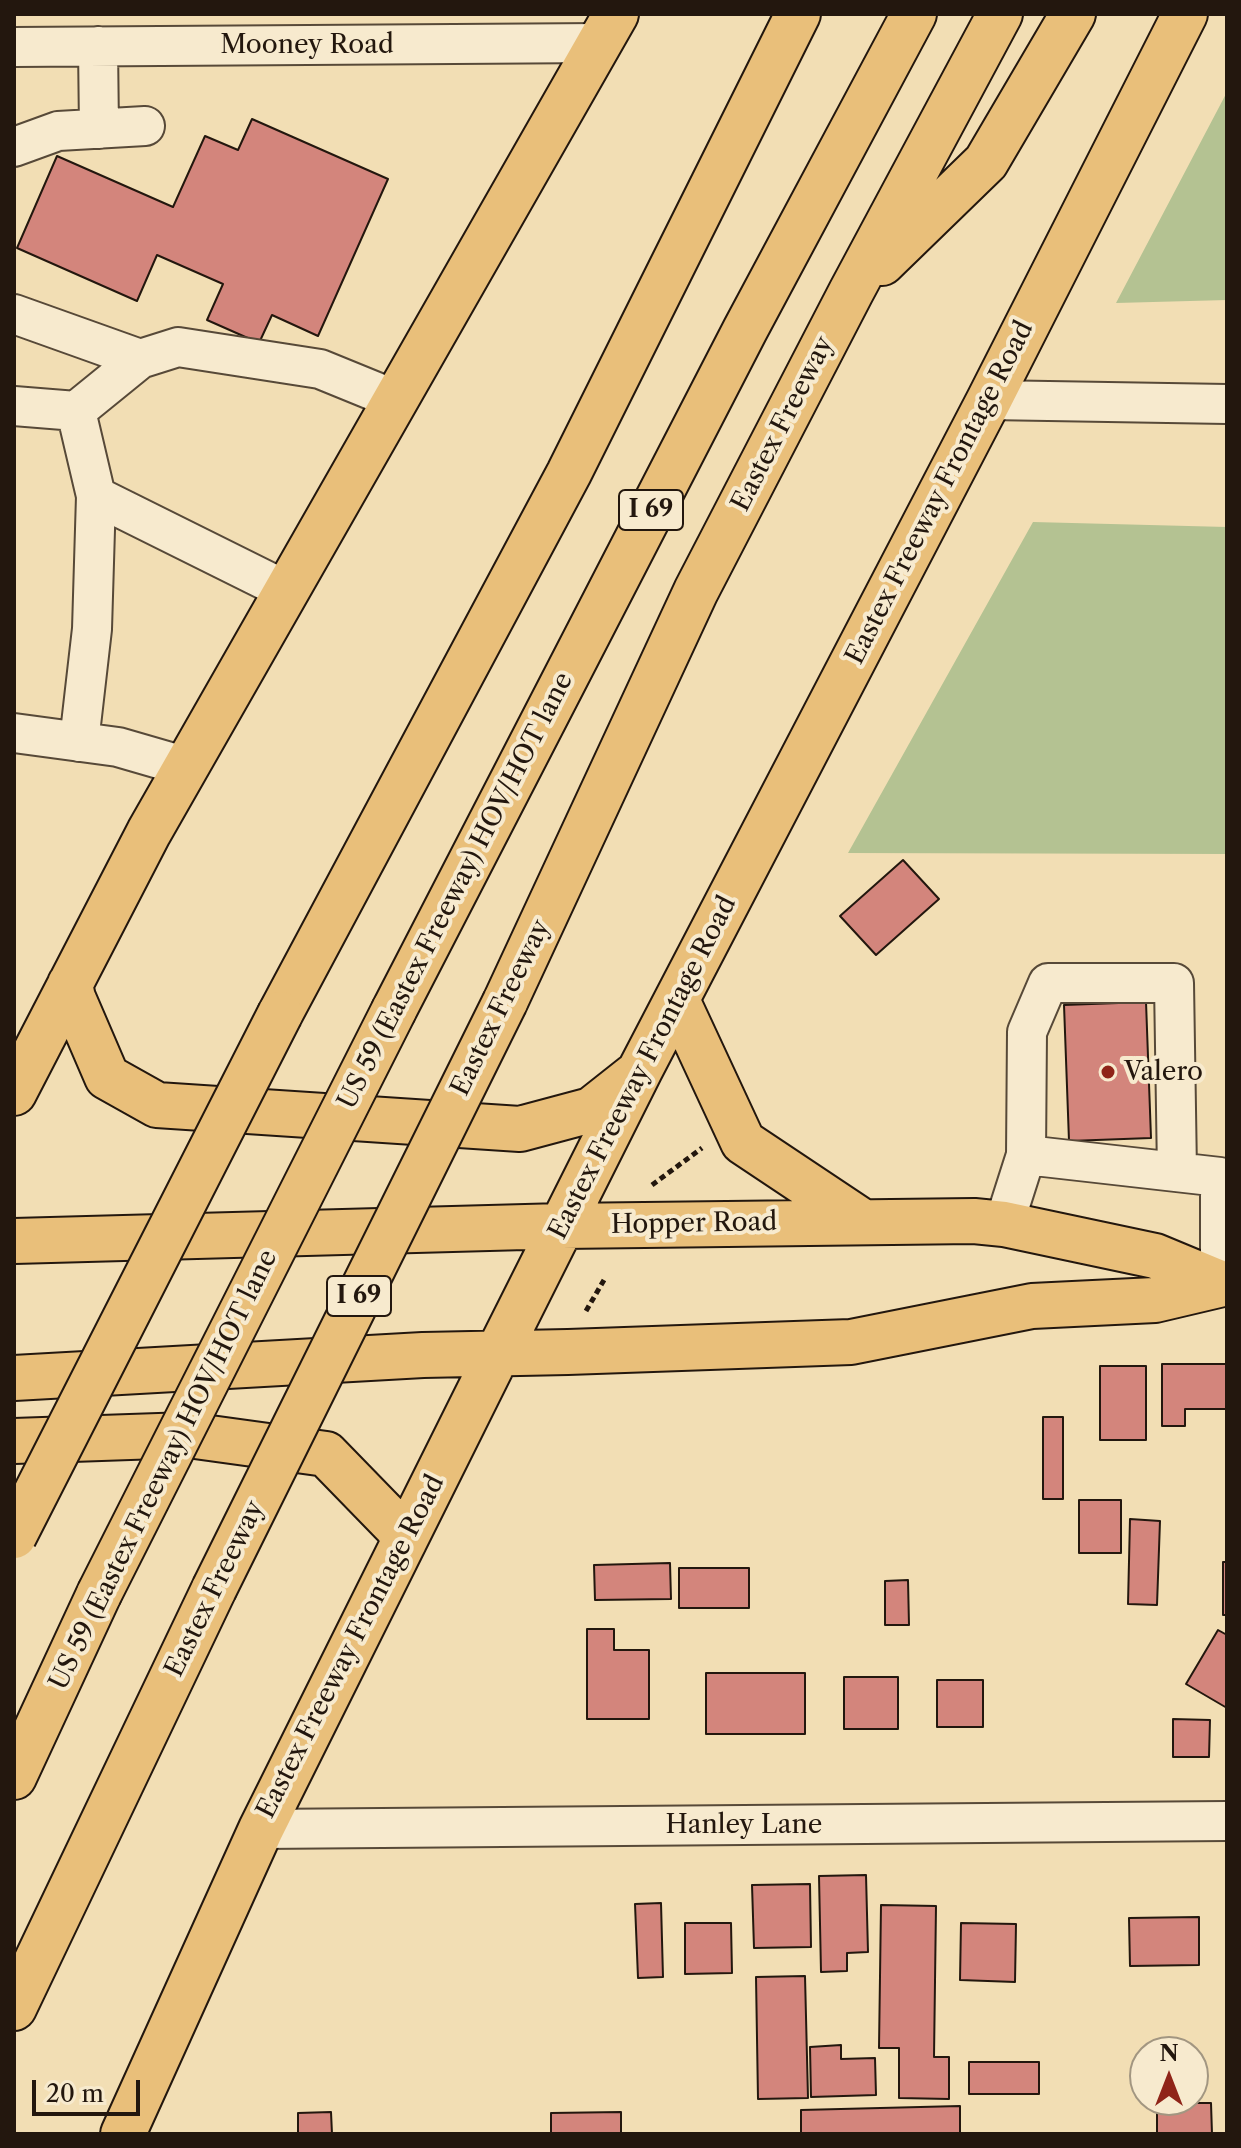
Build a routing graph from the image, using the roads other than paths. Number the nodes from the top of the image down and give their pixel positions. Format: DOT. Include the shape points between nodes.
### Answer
graph roads {
  1 [pos="765,14"];
  2 [pos="798,14"];
  3 [pos="914,14"];
  4 [pos="1000,14"];
  5 [pos="1073,14"];
  6 [pos="1185,14"];
  7 [pos="608,28"];
  8 [pos="98,46"];
  9 [pos="14,47"];
  10 [pos="145,126"];
  11 [pos="99,129"];
  12 [pos="14,147"];
  13 [pos="851,292"];
  14 [pos="14,314"];
  15 [pos="140,359"];
  16 [pos="396,400"];
  17 [pos="989,400"];
  18 [pos="1227,404"];
  19 [pos="14,406"];
  20 [pos="76,411"];
  21 [pos="569,473"];
  22 [pos="96,496"];
  23 [pos="287,591"];
  24 [pos="14,733"];
  25 [pos="79,742"];
  26 [pos="187,767"];
  27 [pos="70,984"];
  28 [pos="677,1000"];
  29 [pos="640,1070"];
  30 [pos="14,1093"];
  31 [pos="1026,1155"];
  32 [pos="1177,1172"];
  33 [pos="1224,1177"];
  34 [pos="863,1222"];
  35 [pos="1004,1224"];
  36 [pos="562,1226"];
  37 [pos="14,1241"];
  38 [pos="1224,1283"];
  39 [pos="498,1353"];
  40 [pos="14,1378"];
  41 [pos="14,1441"];
  42 [pos="14,1536"];
  43 [pos="404,1542"];
  44 [pos="14,1777"];
  45 [pos="1227,1821"];
  46 [pos="261,1829"];
  47 [pos="14,2008"];
  48 [pos="123,2134"];
  1 -- 21 [label="main road"];
  2 -- 21 [label="main road"];
  3 -- 44 [label="main road, US 59 (Eastex Freeway) HOV/HOT lane / I 69, bridge" via="394,1010 99,1594"];
  4 -- 13 [label="main road, Eastex Freeway / I 69"];
  5 -- 13 [label="main road" via="986,162"];
  6 -- 17 [label="main road, Eastex Freeway Frontage Road"];
  7 -- 8 [label="street, Mooney Road"];
  7 -- 16 [label="main road"];
  8 -- 9 [label="street, Mooney Road"];
  8 -- 11 [label="street"];
  10 -- 11 [label="street"];
  11 -- 12 [label="street" via="58,131"];
  13 -- 47 [label="main road, Eastex Freeway / I 69, bridge" via="696,591 505,1002 214,1589"];
  14 -- 15 [label="street"];
  15 -- 16 [label="street" via="178,347 320,369"];
  15 -- 20 [label="street"];
  16 -- 23 [label="main road"];
  17 -- 18 [label="street"];
  17 -- 28 [label="main road, Eastex Freeway Frontage Road"];
  19 -- 20 [label="street"];
  20 -- 22 [label="street"];
  21 -- 42 [label="main road, bridge" via="280,1014"];
  22 -- 23 [label="street"];
  22 -- 25 [label="street" via="92,629"];
  23 -- 26 [label="main road"];
  24 -- 25 [label="street"];
  25 -- 26 [label="street"];
  26 -- 27 [label="main road"];
  27 -- 29 [label="main road" via="107,1077 157,1105 520,1129 591,1110"];
  27 -- 30 [label="main road"];
  28 -- 29 [label="main road, Eastex Freeway Frontage Road"];
  28 -- 34 [label="main road" via="743,1142"];
  29 -- 36 [label="main road, Eastex Freeway Frontage Road"];
  31 -- 32 [label="street"];
  31 -- 32 [label="street" via="1027,1032 1048,983 1174,983"];
  31 -- 35 [label="street"];
  32 -- 33 [label="street"];
  33 -- 38 [label="street"];
  34 -- 35 [label="main road, Hopper Road"];
  34 -- 36 [label="main road, Hopper Road"];
  35 -- 38 [label="main road, Hopper Road" via="1155,1256"];
  36 -- 37 [label="main road, Hopper Road"];
  36 -- 39 [label="main road, Eastex Freeway Frontage Road"];
  38 -- 39 [label="main road" via="1155,1300 1032,1306 851,1342"];
  39 -- 40 [label="main road"];
  39 -- 43 [label="main road, Eastex Freeway Frontage Road"];
  41 -- 43 [label="main road" via="188,1435 326,1454 398,1528"];
  43 -- 46 [label="main road, Eastex Freeway Frontage Road"];
  45 -- 46 [label="street, Hanley Lane"];
  46 -- 48 [label="main road, Eastex Freeway Frontage Road"];
}
